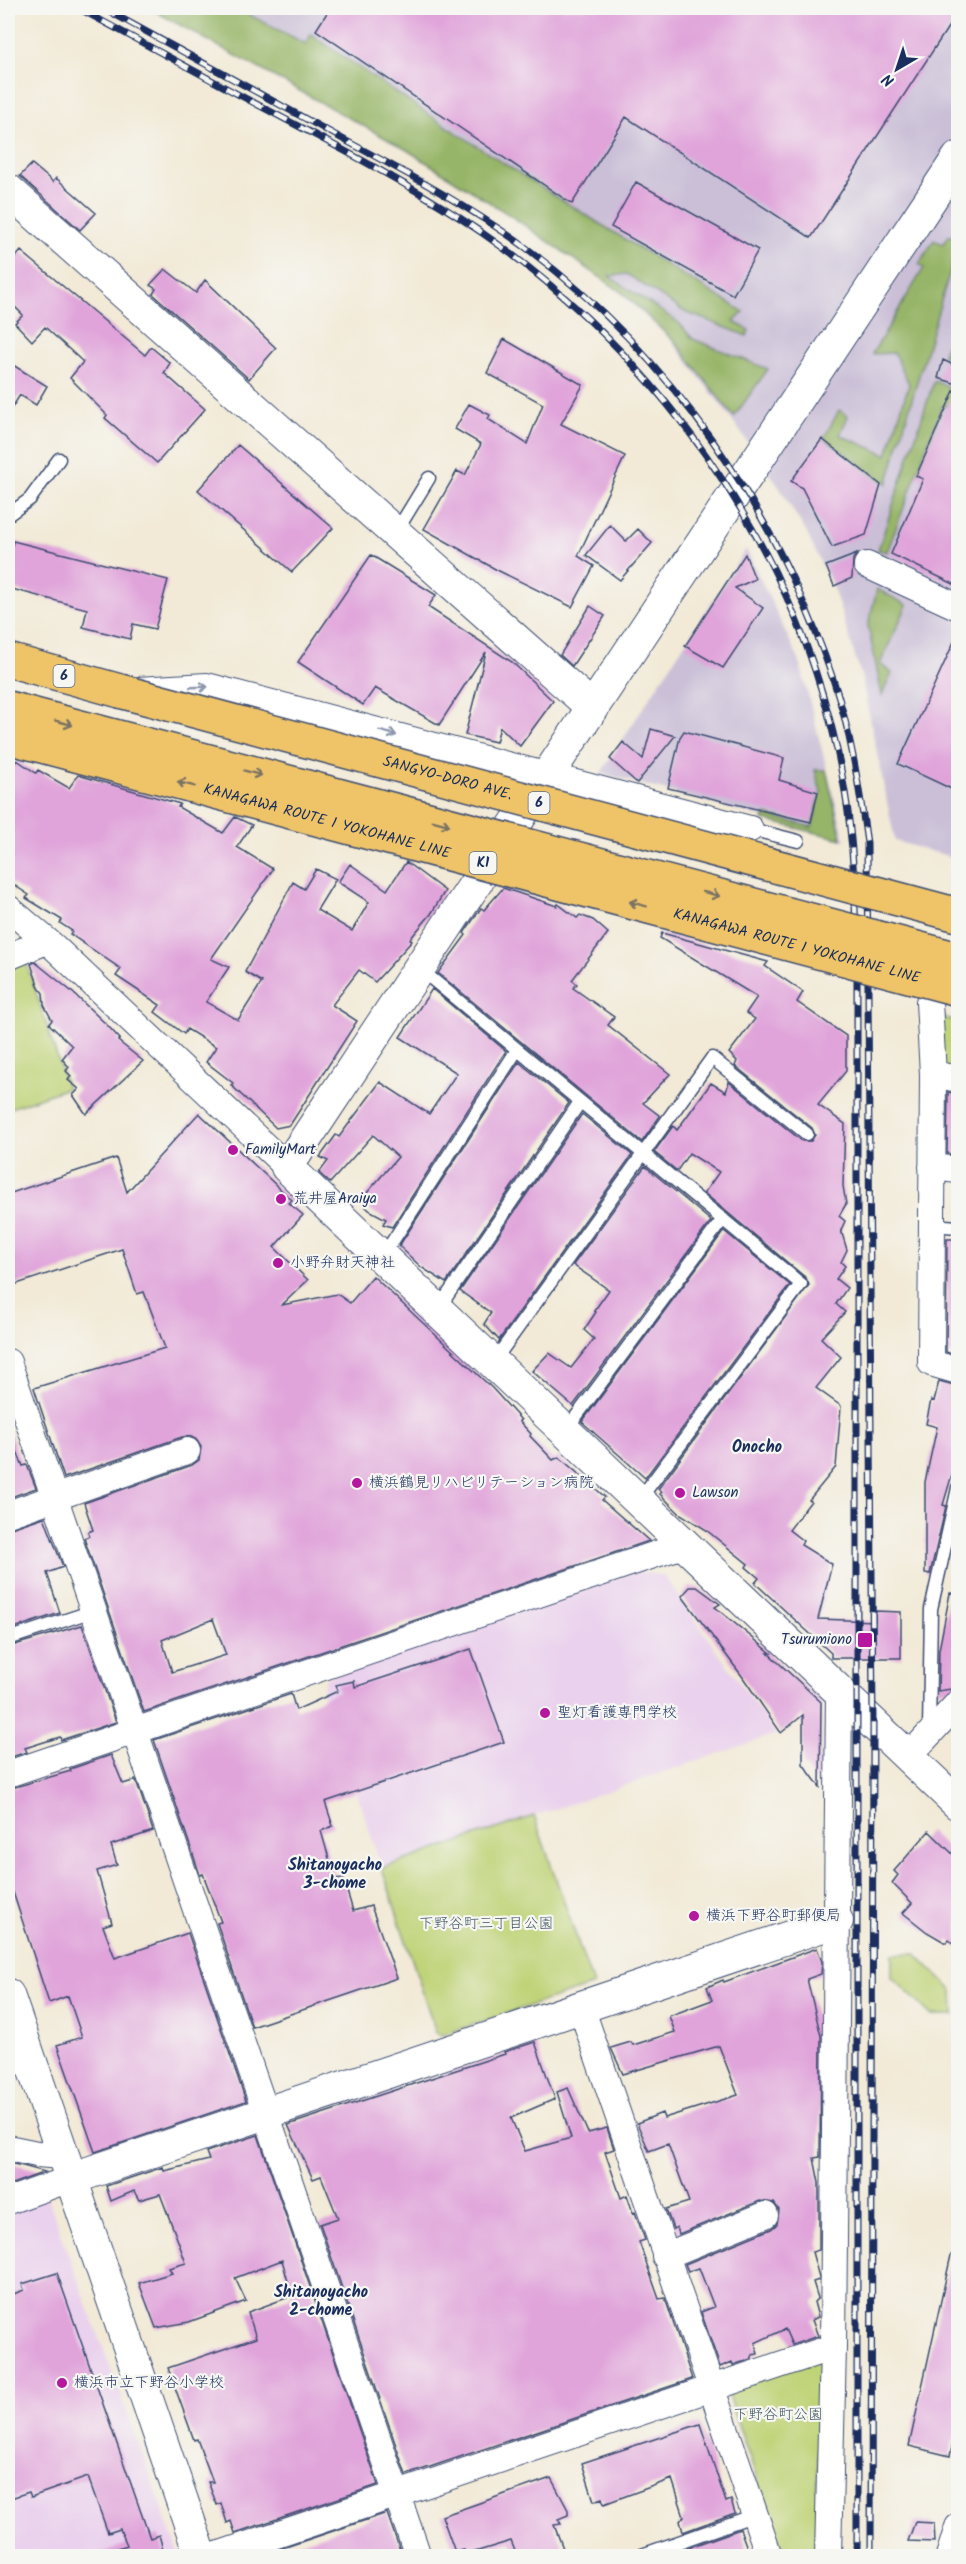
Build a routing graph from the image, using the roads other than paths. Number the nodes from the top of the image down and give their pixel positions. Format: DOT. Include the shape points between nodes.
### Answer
graph roads {
  1 [pos="955,170"];
  2 [pos="8,190"];
  3 [pos="59,459"];
  4 [pos="429,478"];
  5 [pos="8,515"];
  6 [pos="396,533"];
  7 [pos="867,565"];
  8 [pos="958,607"];
  9 [pos="8,660"];
  10 [pos="120,691"];
  11 [pos="8,708"];
  12 [pos="593,708"];
  13 [pos="8,737"];
  14 [pos="549,775"];
  15 [pos="750,829"];
  16 [pos="798,841"];
  17 [pos="8,908"];
  18 [pos="958,915"];
  19 [pos="46,940"];
  20 [pos="8,957"];
  21 [pos="958,959"];
  22 [pos="420,969"];
  23 [pos="958,989"];
  24 [pos="929,1002"];
  25 [pos="518,1050"];
  26 [pos="933,1074"];
  27 [pos="958,1079"];
  28 [pos="580,1102"];
  29 [pos="807,1134"];
  30 [pos="643,1154"];
  31 [pos="287,1167"];
  32 [pos="932,1167"];
  33 [pos="958,1170"];
  34 [pos="723,1219"];
  35 [pos="932,1225"];
  36 [pos="958,1227"];
  37 [pos="383,1256"];
  38 [pos="438,1309"];
  39 [pos="8,1362"];
  40 [pos="494,1362"];
  41 [pos="958,1371"];
  42 [pos="565,1431"];
  43 [pos="187,1451"];
  44 [pos="958,1488"];
  45 [pos="54,1498"];
  46 [pos="639,1500"];
  47 [pos="8,1514"];
  48 [pos="686,1544"];
  49 [pos="93,1611"];
  50 [pos="8,1639"];
  51 [pos="839,1691"];
  52 [pos="958,1704"];
  53 [pos="134,1732"];
  54 [pos="919,1745"];
  55 [pos="8,1774"];
  56 [pos="958,1804"];
  57 [pos="837,1921"];
  58 [pos="8,1995"];
  59 [pos="581,2007"];
  60 [pos="264,2115"];
  61 [pos="8,2148"];
  62 [pos="66,2167"];
  63 [pos="8,2201"];
  64 [pos="765,2215"];
  65 [pos="665,2256"];
  66 [pos="833,2347"];
  67 [pos="712,2388"];
  68 [pos="398,2496"];
  69 [pos="755,2515"];
  70 [pos="958,2527"];
  71 [pos="201,2556"];
  72 [pos="214,2556"];
  73 [pos="418,2556"];
  74 [pos="639,2556"];
  75 [pos="770,2556"];
  76 [pos="828,2556"];
  77 [pos="949,2556"];
  1 -- 12 [label="street"];
  2 -- 6 [label="street"];
  3 -- 5 [label="lane" via="30,499"];
  4 -- 6 [label="lane"];
  6 -- 12 [label="street"];
  7 -- 8 [label="street"];
  9 -- 10 [label="main road, SANGYO-DORO AVE. / 6"];
  10 -- 14 [label="street, one-way" via="207,686"];
  10 -- 18 [label="main road, SANGYO-DORO AVE. / 6, bridge"];
  11 -- 21 [label="main road, KANAGAWA ROUTE 1 YOKOHANE LINE / K1, one-way, bridge"];
  12 -- 14 [label="street"];
  23 -- 13 [label="main road, KANAGAWA ROUTE 1 YOKOHANE LINE / K1, one-way, bridge"];
  14 -- 15 [label="street"];
  14 -- 22 [label="street"];
  15 -- 16 [label="lane"];
  17 -- 19 [label="street"];
  19 -- 20 [label="street"];
  19 -- 31 [label="street"];
  22 -- 25 [label="lane"];
  22 -- 31 [label="street"];
  24 -- 26 [label="street"];
  25 -- 28 [label="lane"];
  25 -- 37 [label="lane"];
  26 -- 27 [label="street"];
  26 -- 32 [label="street"];
  28 -- 30 [label="lane"];
  28 -- 38 [label="lane"];
  29 -- 30 [label="lane" via="712,1058"];
  30 -- 34 [label="lane"];
  30 -- 40 [label="lane"];
  31 -- 37 [label="street"];
  32 -- 33 [label="street"];
  32 -- 35 [label="street"];
  34 -- 42 [label="lane"];
  34 -- 46 [label="lane" via="801,1284"];
  35 -- 36 [label="lane"];
  35 -- 41 [label="street" via="931,1363"];
  37 -- 38 [label="street"];
  38 -- 40 [label="street"];
  39 -- 45 [label="street"];
  40 -- 42 [label="street"];
  42 -- 46 [label="street"];
  43 -- 45 [label="street"];
  44 -- 54 [label="lane" via="931,1609"];
  45 -- 47 [label="street"];
  45 -- 49 [label="street"];
  46 -- 48 [label="street"];
  48 -- 51 [label="street"];
  48 -- 53 [label="street"];
  49 -- 50 [label="lane"];
  49 -- 53 [label="street"];
  51 -- 54 [label="street" via="873,1725"];
  51 -- 57 [label="street"];
  52 -- 54 [label="street"];
  53 -- 55 [label="street"];
  53 -- 60 [label="street"];
  54 -- 56 [label="street"];
  57 -- 59 [label="street"];
  57 -- 66 [label="street"];
  58 -- 62 [label="street"];
  59 -- 60 [label="street"];
  59 -- 65 [label="street"];
  60 -- 62 [label="street"];
  60 -- 68 [label="street"];
  61 -- 62 [label="street" via="37,2154"];
  62 -- 63 [label="street"];
  62 -- 71 [label="street"];
  64 -- 65 [label="street"];
  65 -- 67 [label="street"];
  66 -- 67 [label="street"];
  66 -- 76 [label="street"];
  67 -- 68 [label="street"];
  67 -- 69 [label="street"];
  68 -- 72 [label="street"];
  68 -- 73 [label="street"];
  69 -- 74 [label="lane"];
  69 -- 75 [label="street"];
  70 -- 77 [label="street"];
}
